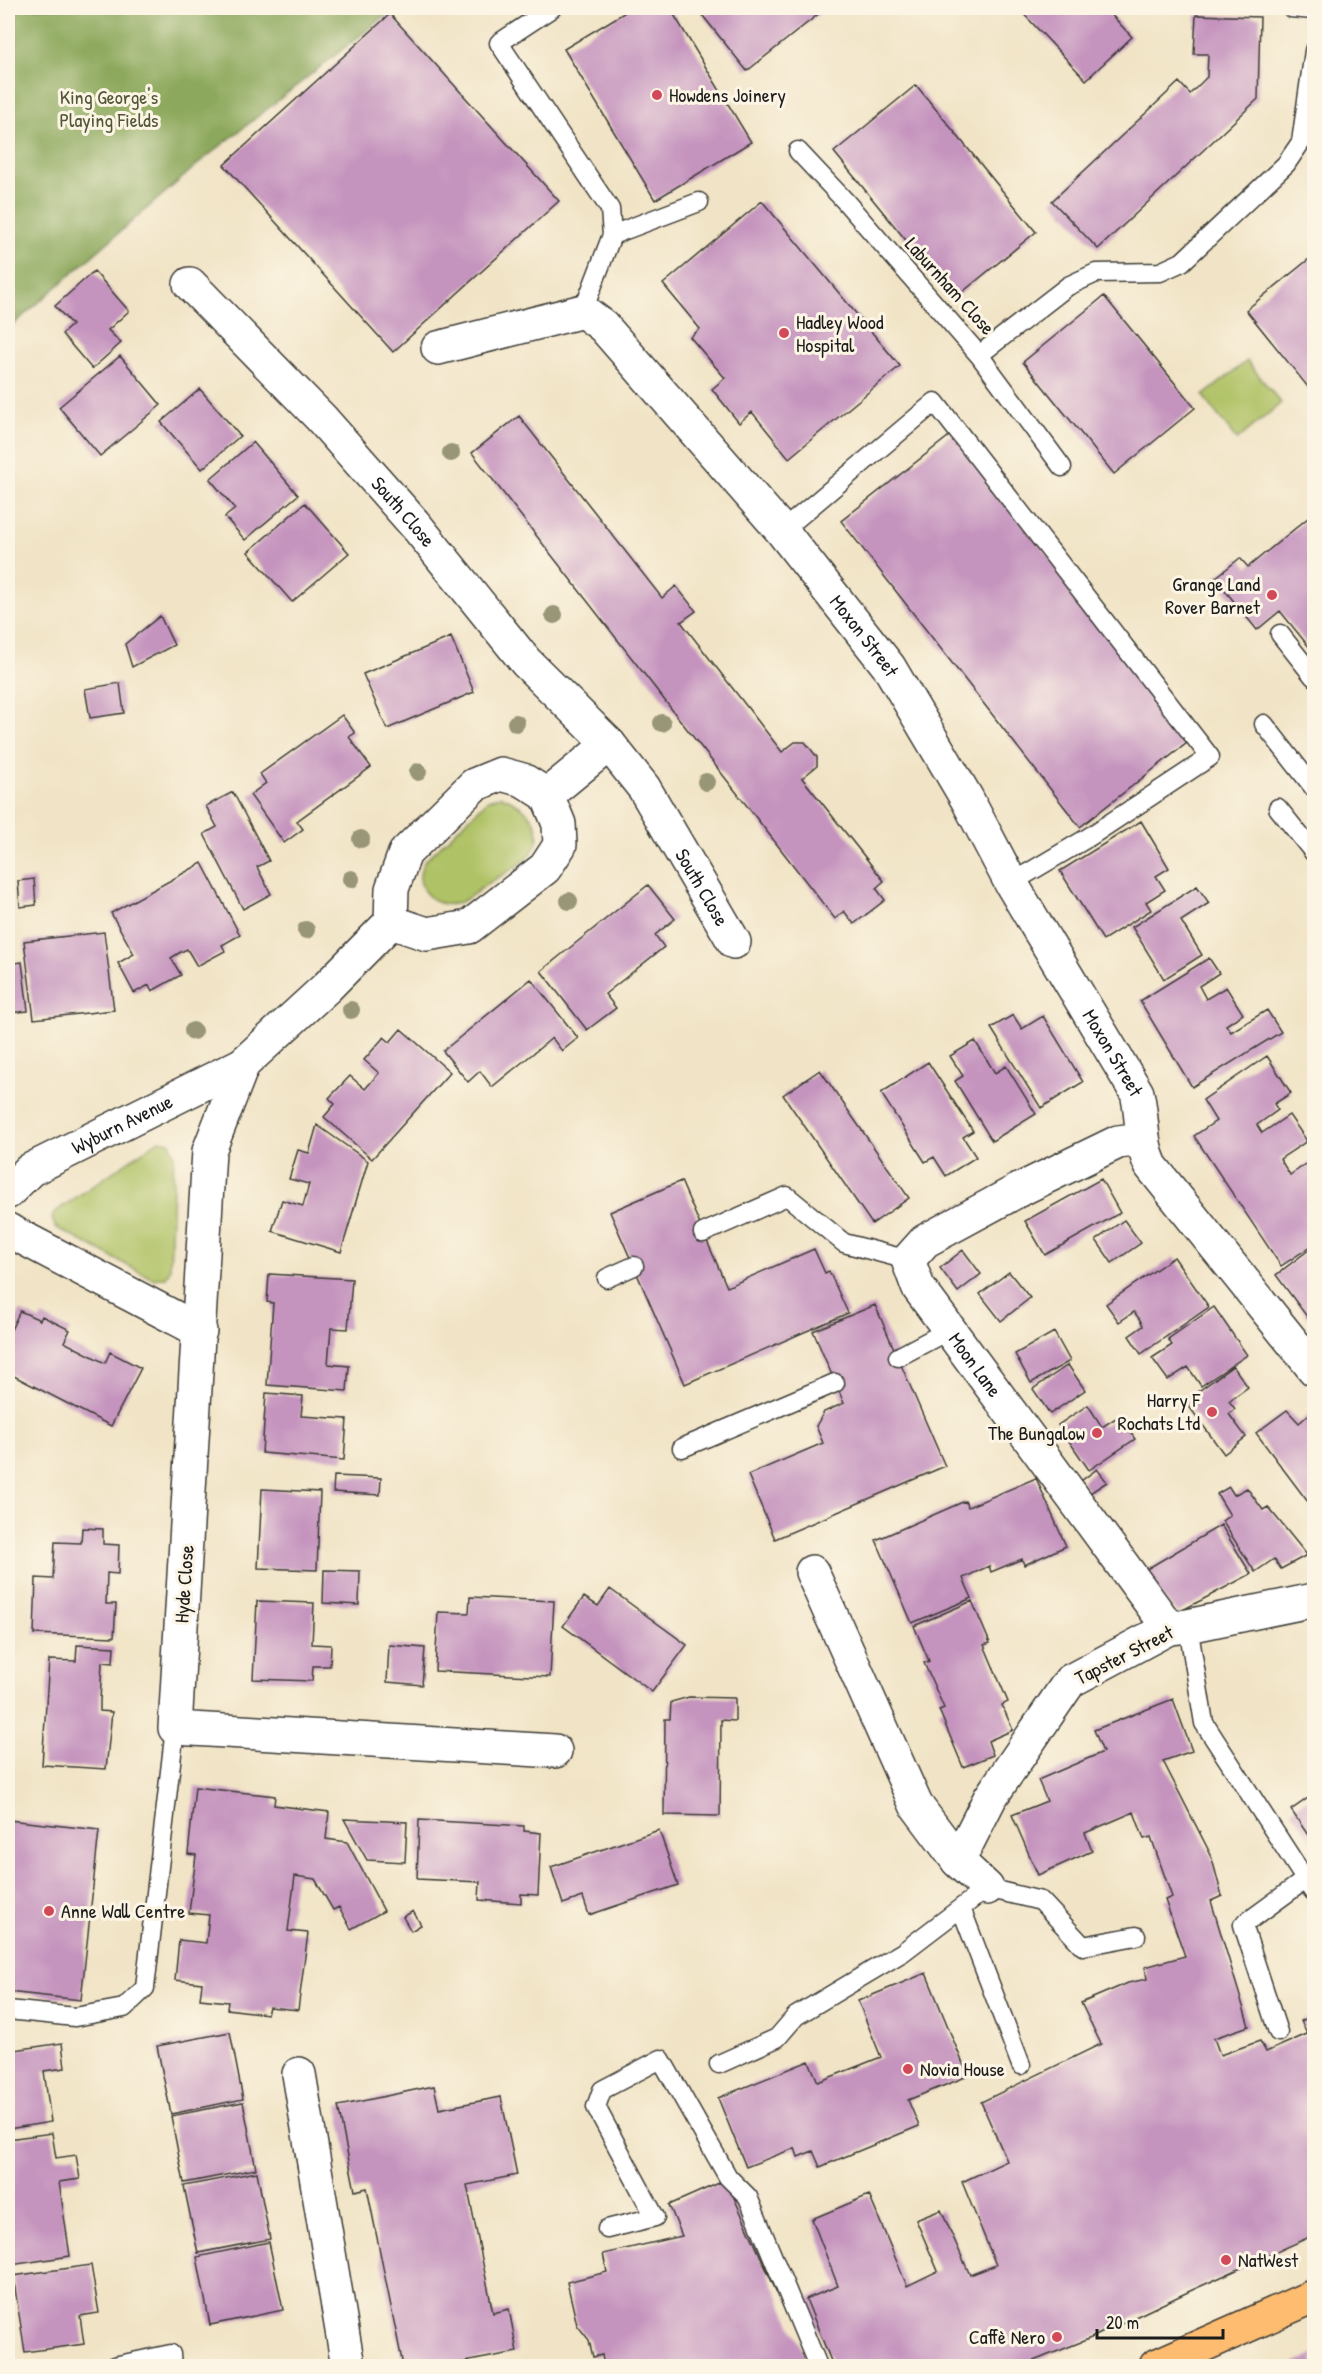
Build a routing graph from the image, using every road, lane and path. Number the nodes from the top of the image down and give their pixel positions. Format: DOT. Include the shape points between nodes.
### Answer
graph roads {
  1 [pos="552,8"];
  2 [pos="1291,8"];
  3 [pos="1314,10"];
  4 [pos="1314,56"];
  5 [pos="798,151"];
  6 [pos="699,202"];
  7 [pos="612,235"];
  8 [pos="190,284"];
  9 [pos="583,311"];
  10 [pos="438,348"];
  11 [pos="979,355"];
  12 [pos="1062,467"];
  13 [pos="782,531"];
  14 [pos="1280,634"];
  15 [pos="1314,677"];
  16 [pos="1264,724"];
  17 [pos="609,744"];
  18 [pos="1314,788"];
  19 [pos="547,795"];
  20 [pos="1278,808"];
  21 [pos="1314,853"];
  22 [pos="1011,883"];
  23 [pos="391,922"];
  24 [pos="734,942"];
  25 [pos="243,1064"];
  26 [pos="1143,1139"];
  27 [pos="15,1178"];
  28 [pos="8,1230"];
  29 [pos="703,1233"];
  30 [pos="908,1260"];
  31 [pos="634,1266"];
  32 [pos="607,1278"];
  33 [pos="949,1330"];
  34 [pos="200,1331"];
  35 [pos="898,1357"];
  36 [pos="1314,1369"];
  37 [pos="836,1383"];
  38 [pos="682,1448"];
  39 [pos="812,1572"];
  40 [pos="1314,1600"];
  41 [pos="1178,1627"];
  42 [pos="175,1728"];
  43 [pos="555,1750"];
  44 [pos="958,1861"];
  45 [pos="1310,1886"];
  46 [pos="987,1888"];
  47 [pos="962,1908"];
  48 [pos="1136,1936"];
  49 [pos="8,2010"];
  50 [pos="1278,2032"];
  51 [pos="718,2064"];
  52 [pos="1021,2065"];
  53 [pos="300,2074"];
  54 [pos="607,2229"];
  55 [pos="1314,2296"];
  56 [pos="172,2360"];
  57 [pos="114,2367"];
  58 [pos="348,2367"];
  59 [pos="818,2367"];
  60 [pos="1156,2367"];
  1 -- 7 [label="lane" via="499,43 610,209"];
  2 -- 3 [label="lane"];
  4 -- 11 [label="lane, Laburnham Close" via="1301,142 1286,164 1182,262 1160,272 1096,273 1068,286"];
  5 -- 11 [label="lane, Laburnham Close"];
  6 -- 7 [label="lane"];
  7 -- 9 [label="lane"];
  8 -- 17 [label="street, South Close" via="321,418 418,528 526,662"];
  9 -- 10 [label="street"];
  9 -- 13 [label="street, Moxon Street" via="603,326"];
  11 -- 12 [label="lane"];
  13 -- 22 [label="street, Moxon Street" via="889,667"];
  13 -- 22 [label="lane" via="935,402 1210,757"];
  14 -- 15 [label="lane"];
  16 -- 18 [label="lane"];
  17 -- 19 [label="street"];
  17 -- 24 [label="street, South Close" via="644,788"];
  19 -- 23 [label="street" via="523,780 501,774 474,785 405,853 392,889"];
  19 -- 23 [label="street" via="559,824 560,845 544,868 469,927 427,934"];
  20 -- 21 [label="lane"];
  22 -- 26 [label="street, Moxon Street" via="1137,1093"];
  23 -- 25 [label="street"];
  25 -- 27 [label="street, Wyburn Avenue"];
  25 -- 34 [label="street, Hyde Close" via="209,1151"];
  26 -- 30 [label="street" via="1118,1142 1017,1191 925,1241"];
  26 -- 36 [label="street, Moxon Street" via="1151,1166"];
  28 -- 34 [label="street"];
  29 -- 30 [label="lane" via="786,1196 844,1243"];
  30 -- 33 [label="street, Moon Lane" via="918,1287"];
  31 -- 32 [label="lane"];
  33 -- 35 [label="lane"];
  33 -- 41 [label="street, Moon Lane"];
  34 -- 42 [label="street, Hyde Close"];
  37 -- 38 [label="lane"];
  39 -- 44 [label="street" via="916,1805"];
  40 -- 41 [label="street, Tapster Street"];
  41 -- 44 [label="street, Tapster Street" via="1070,1681 990,1798"];
  41 -- 45 [label="lane" via="1204,1723"];
  42 -- 43 [label="street"];
  42 -- 49 [label="lane" via="145,1988 124,2008 75,2017"];
  44 -- 46 [label="street"];
  45 -- 50 [label="lane" via="1243,1925"];
  46 -- 47 [label="lane"];
  46 -- 48 [label="lane" via="1041,1901 1083,1946"];
  47 -- 51 [label="lane" via="903,1952 796,2016 777,2038"];
  47 -- 52 [label="lane"];
  53 -- 58 [label="street"];
  54 -- 59 [label="lane" via="655,2217 596,2107 602,2090 661,2059 728,2177 748,2197"];
  55 -- 60 [label="main road"];
  56 -- 57 [label="lane"];
}
